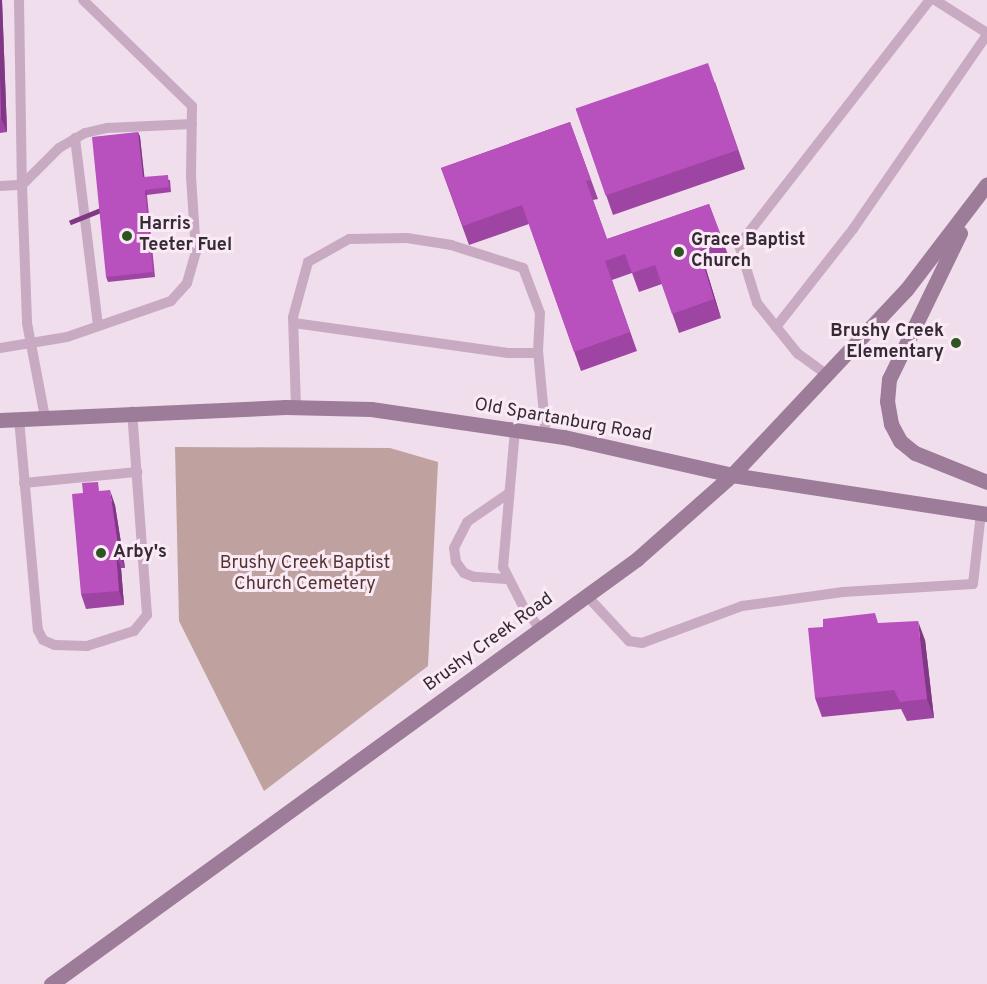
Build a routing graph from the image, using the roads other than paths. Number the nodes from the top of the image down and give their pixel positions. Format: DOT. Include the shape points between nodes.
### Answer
graph roads {
  1 [pos="19,0"];
  2 [pos="83,0"];
  3 [pos="930,0"];
  4 [pos="935,0"];
  5 [pos="987,34"];
  6 [pos="192,124"];
  7 [pos="75,138"];
  8 [pos="987,184"];
  9 [pos="22,185"];
  10 [pos="0,186"];
  11 [pos="978,197"];
  12 [pos="294,323"];
  13 [pos="98,326"];
  14 [pos="776,327"];
  15 [pos="31,345"];
  16 [pos="0,348"];
  17 [pos="538,353"];
  18 [pos="826,374"];
  19 [pos="296,407"];
  20 [pos="132,412"];
  21 [pos="45,417"];
  22 [pos="19,419"];
  23 [pos="0,420"];
  24 [pos="515,430"];
  25 [pos="546,435"];
  26 [pos="137,472"];
  27 [pos="732,475"];
  28 [pos="987,482"];
  29 [pos="24,483"];
  30 [pos="509,493"];
  31 [pos="984,513"];
  32 [pos="506,579"];
  33 [pos="587,596"];
  34 [pos="541,630"];
  35 [pos="51,984"];
  1 -- 9 [label="lane"];
  2 -- 6 [label="lane" via="192,106"];
  3 -- 14 [label="lane" via="739,245 757,303"];
  4 -- 5 [label="lane"];
  5 -- 14 [label="lane" via="853,229"];
  6 -- 7 [label="lane" via="107,128"];
  6 -- 13 [label="lane" via="196,252 188,283 171,301"];
  7 -- 9 [label="lane" via="59,148"];
  7 -- 13 [label="lane"];
  8 -- 11 [label="main road"];
  9 -- 10 [label="lane"];
  9 -- 15 [label="lane"];
  11 -- 18 [label="main road" via="906,290"];
  11 -- 28 [label="main road" via="906,340 889,379 887,401 891,424 900,441 915,453"];
  12 -- 17 [label="lane" via="508,353"];
  12 -- 17 [label="lane" via="308,262 349,238 407,238 451,245 523,268 540,313"];
  12 -- 19 [label="lane"];
  13 -- 15 [label="lane"];
  14 -- 18 [label="lane" via="798,354"];
  15 -- 16 [label="lane"];
  15 -- 21 [label="lane"];
  17 -- 25 [label="lane"];
  18 -- 27 [label="main road"];
  19 -- 20 [label="main road, Old Spartanburg Road"];
  19 -- 24 [label="main road, Old Spartanburg Road" via="371,409"];
  20 -- 21 [label="main road, Old Spartanburg Road"];
  20 -- 26 [label="lane"];
  21 -- 22 [label="main road, Old Spartanburg Road"];
  22 -- 23 [label="main road, Old Spartanburg Road"];
  22 -- 29 [label="lane"];
  24 -- 25 [label="main road, Old Spartanburg Road"];
  24 -- 30 [label="lane"];
  25 -- 27 [label="main road, Old Spartanburg Road"];
  26 -- 29 [label="lane"];
  26 -- 29 [label="lane" via="147,615 134,631 87,646 55,645 43,639 38,630"];
  27 -- 31 [label="main road"];
  27 -- 33 [label="main road, Brushy Creek Road" via="637,559"];
  30 -- 32 [label="lane" via="503,552"];
  30 -- 32 [label="lane" via="467,522 454,548 456,562 464,573"];
  31 -- 33 [label="lane" via="973,585 843,592 742,606 642,643 629,641"];
  32 -- 34 [label="lane"];
  33 -- 34 [label="main road, Brushy Creek Road"];
  34 -- 35 [label="main road, Brushy Creek Road"];
}
